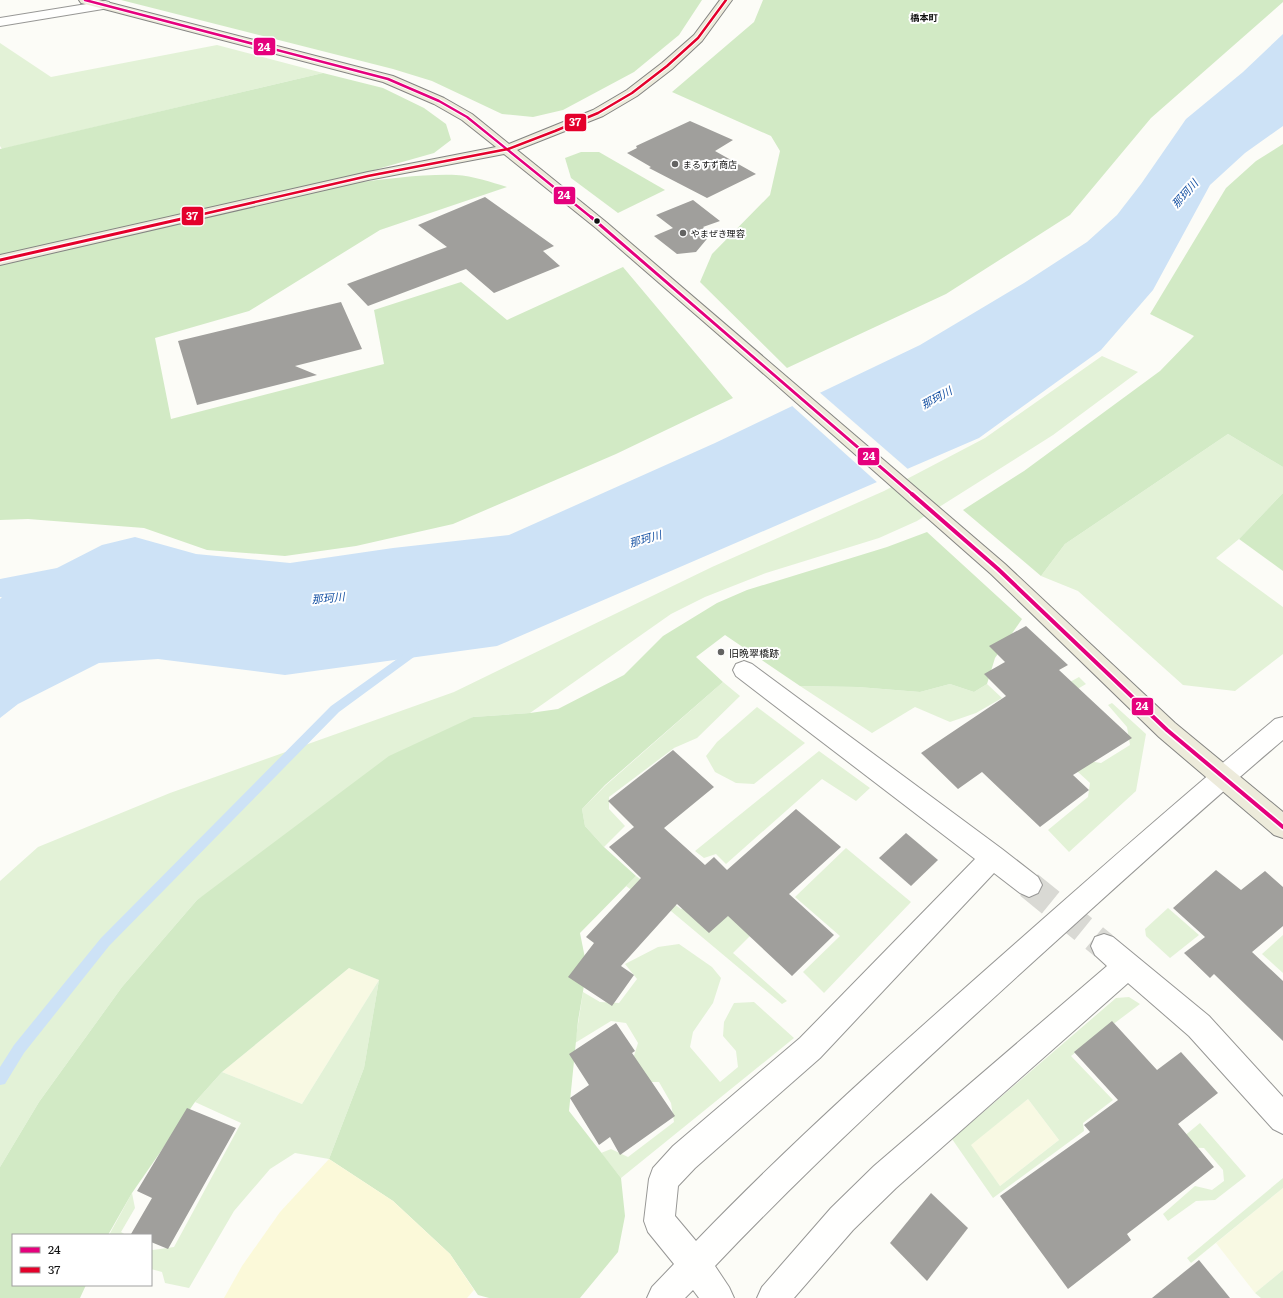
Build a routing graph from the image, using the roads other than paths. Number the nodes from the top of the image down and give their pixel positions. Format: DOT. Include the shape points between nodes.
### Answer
graph roads {
  1 [pos="85,0"];
  2 [pos="726,0"];
  3 [pos="105,5"];
  4 [pos="0,22"];
  5 [pos="508,149"];
  6 [pos="0,260"];
  7 [pos="744,670"];
  8 [pos="1283,726"];
  9 [pos="1223,777"];
  10 [pos="1283,827"];
  11 [pos="993,858"];
  12 [pos="1029,885"];
  13 [pos="1104,946"];
  14 [pos="1127,966"];
  15 [pos="1283,1119"];
  16 [pos="694,1264"];
  17 [pos="663,1298"];
  18 [pos="718,1298"];
  19 [pos="773,1298"];
  1 -- 3 [label="main road"];
  2 -- 5 [label="main road" via="698,38 667,66 632,92 598,113"];
  3 -- 4 [label="street"];
  3 -- 5 [label="main road" via="388,78 462,114"];
  5 -- 6 [label="main road" via="368,176"];
  5 -- 9 [label="main road" via="676,288 998,570 1167,730"];
  7 -- 11 [label="street"];
  8 -- 9 [label="street"];
  9 -- 10 [label="main road"];
  9 -- 16 [label="street" via="958,1010"];
  11 -- 12 [label="street"];
  11 -- 16 [label="street" via="810,1048 684,1157 664,1179 659,1221"];
  13 -- 14 [label="street"];
  14 -- 15 [label="street" via="1199,1026"];
  14 -- 19 [label="street" via="885,1177 842,1219"];
  16 -- 17 [label="street"];
  16 -- 18 [label="street"];
}
